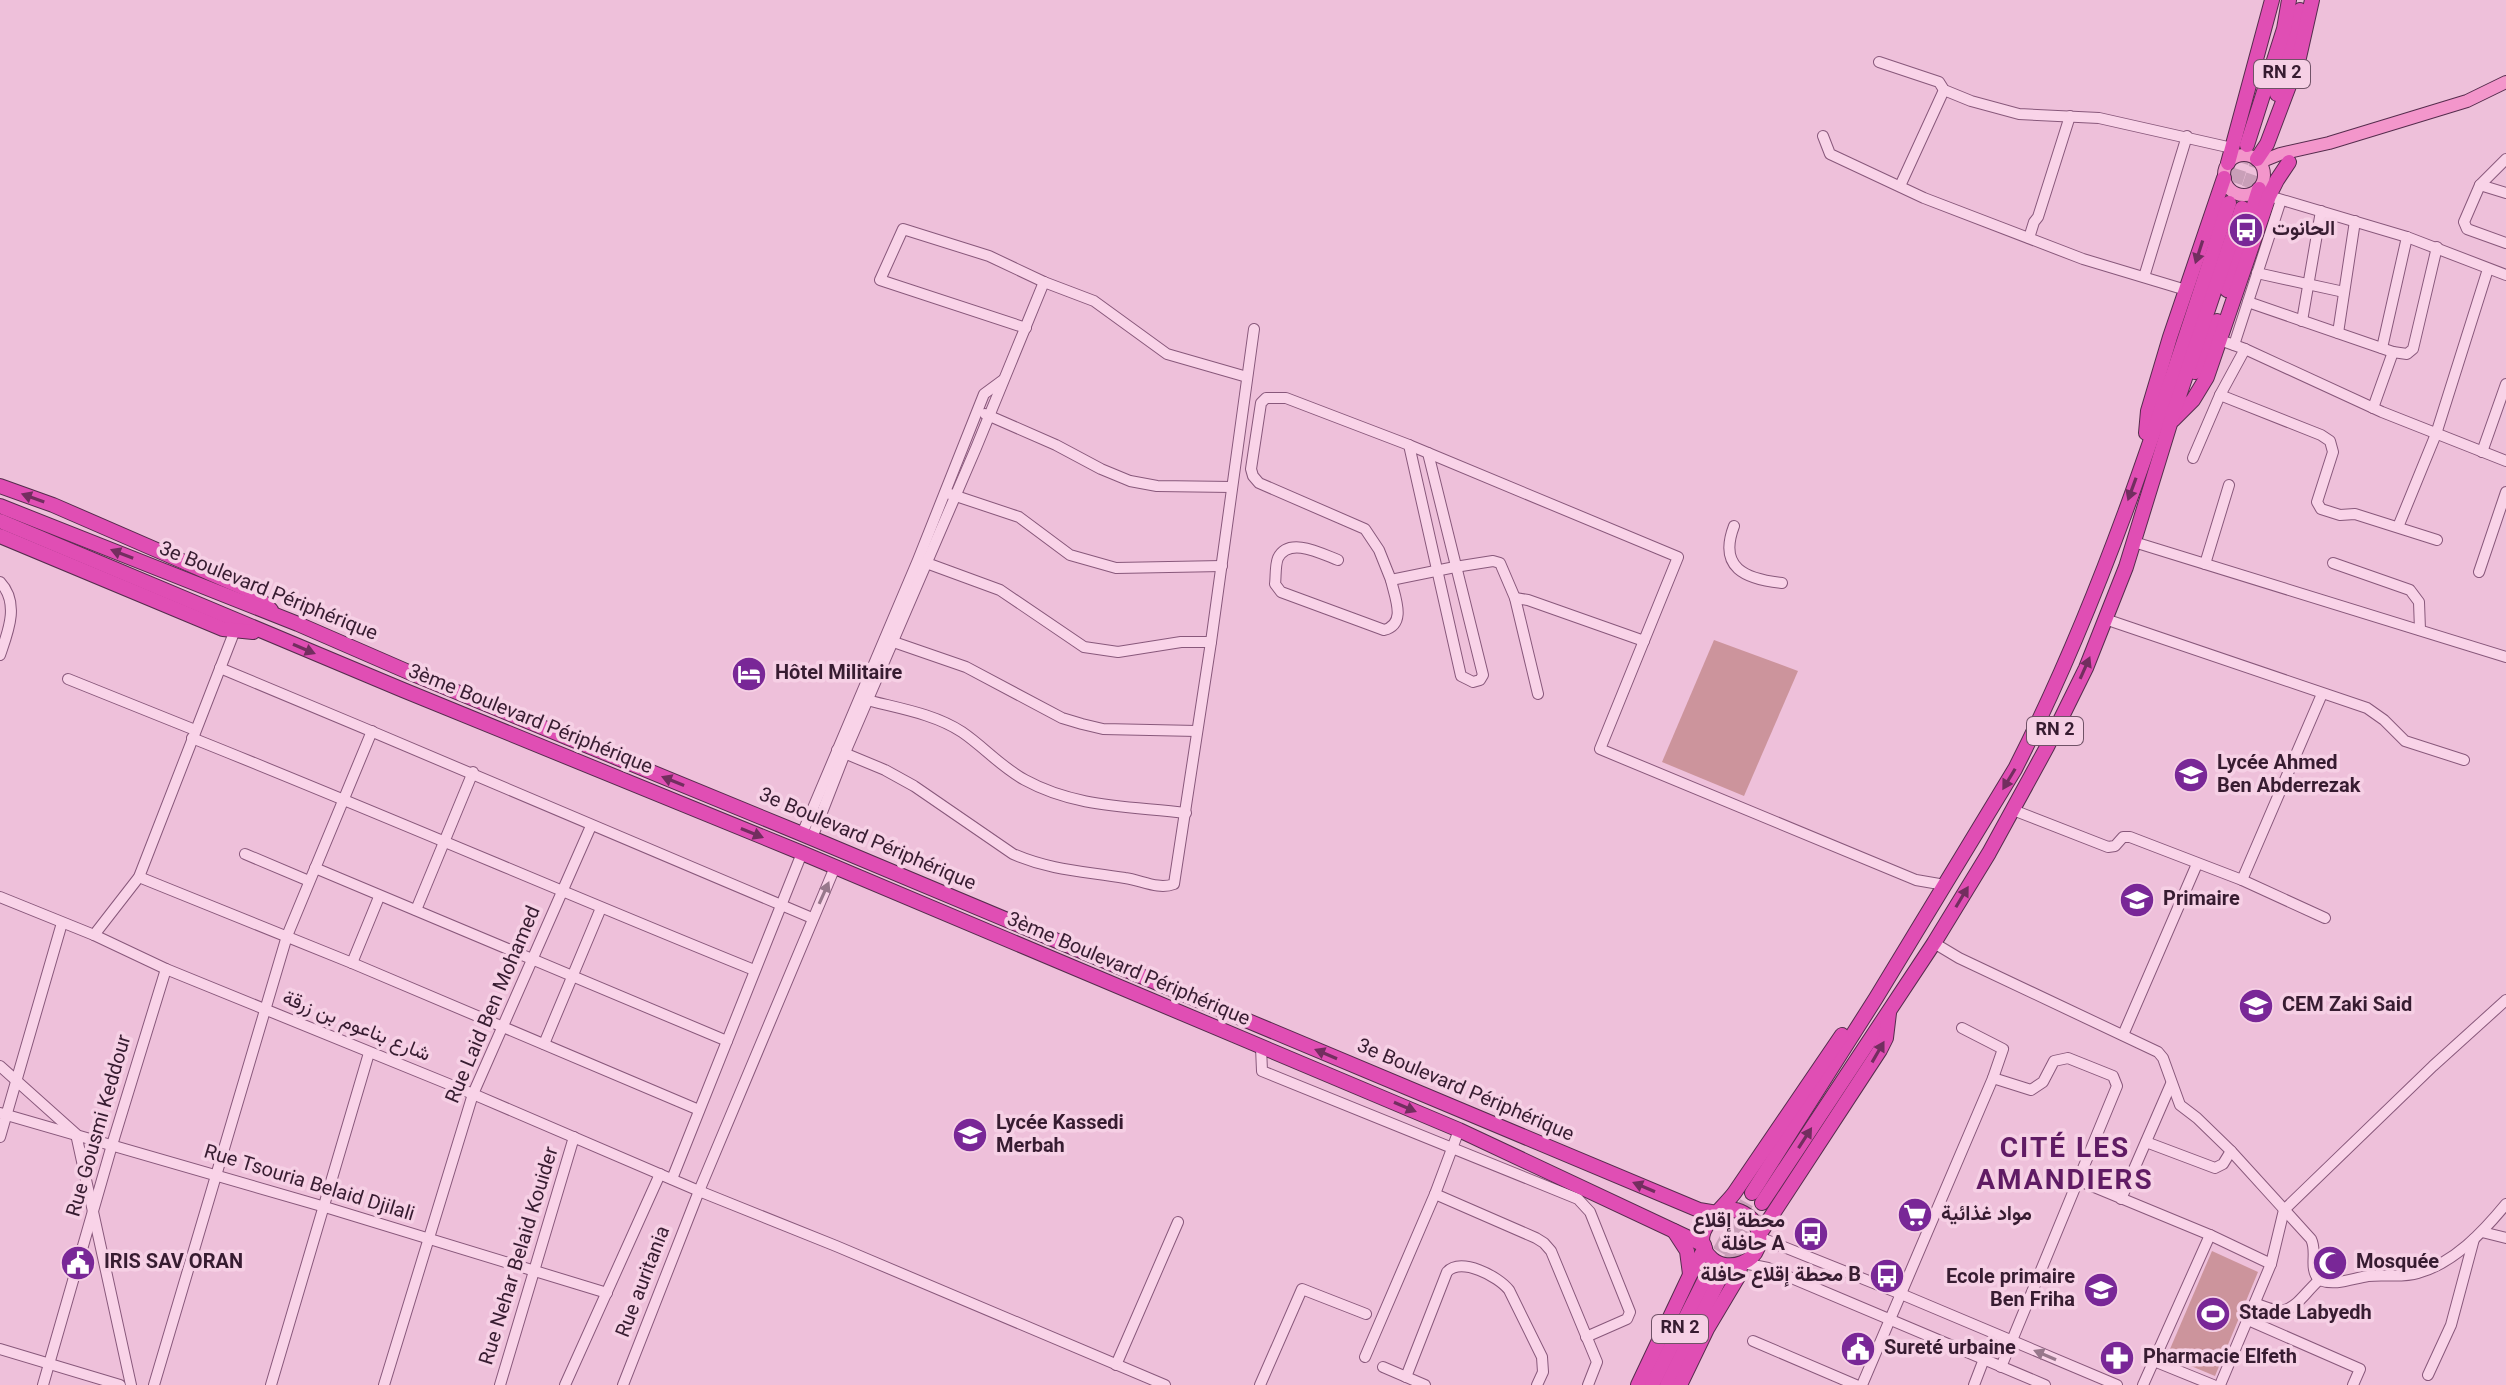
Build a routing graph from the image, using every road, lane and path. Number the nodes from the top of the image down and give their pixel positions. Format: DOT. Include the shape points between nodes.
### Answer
graph roads {
  1 [pos="2272,0"];
  2 [pos="2289,0"];
  3 [pos="2302,0"];
  4 [pos="2312,0"];
  5 [pos="1879,62"];
  6 [pos="2506,82"];
  7 [pos="1944,90"];
  8 [pos="2070,116"];
  9 [pos="1823,136"];
  10 [pos="2187,136"];
  11 [pos="2249,157"];
  12 [pos="2285,158"];
  13 [pos="2506,159"];
  14 [pos="2480,185"];
  15 [pos="1900,186"];
  16 [pos="2506,193"];
  17 [pos="2270,195"];
  18 [pos="2321,211"];
  19 [pos="2355,221"];
  20 [pos="2407,237"];
  21 [pos="2029,238"];
  22 [pos="2506,243"];
  23 [pos="2437,247"];
  24 [pos="2488,269"];
  25 [pos="2257,273"];
  26 [pos="2506,275"];
  27 [pos="2144,277"];
  28 [pos="1044,282"];
  29 [pos="2309,284"];
  30 [pos="2186,290"];
  31 [pos="2344,292"];
  32 [pos="2248,302"];
  33 [pos="2302,321"];
  34 [pos="1026,328"];
  35 [pos="1254,329"];
  36 [pos="2338,333"];
  37 [pos="2233,345"];
  38 [pos="2388,350"];
  39 [pos="1247,377"];
  40 [pos="1004,378"];
  41 [pos="2506,384"];
  42 [pos="2220,395"];
  43 [pos="2373,408"];
  44 [pos="978,411"];
  45 [pos="989,416"];
  46 [pos="2172,417"];
  47 [pos="2436,434"];
  48 [pos="1409,445"];
  49 [pos="2482,452"];
  50 [pos="1428,453"];
  51 [pos="2144,457"];
  52 [pos="2193,458"];
  53 [pos="2506,461"];
  54 [pos="2229,485"];
  55 [pos="0,486"];
  56 [pos="1232,487"];
  57 [pos="2506,492"];
  58 [pos="950,494"];
  59 [pos="0,506"];
  60 [pos="0,521"];
  61 [pos="1734,526"];
  62 [pos="2398,527"];
  63 [pos="0,536"];
  64 [pos="2437,540"];
  65 [pos="2134,542"];
  66 [pos="1338,560"];
  67 [pos="922,561"];
  68 [pos="2333,563"];
  69 [pos="2205,564"];
  70 [pos="1222,566"];
  71 [pos="1455,567"];
  72 [pos="1438,572"];
  73 [pos="2479,572"];
  74 [pos="1391,580"];
  75 [pos="0,582"];
  76 [pos="1782,583"];
  77 [pos="1515,598"];
  78 [pos="278,616"];
  79 [pos="2105,619"];
  80 [pos="235,630"];
  81 [pos="2420,630"];
  82 [pos="268,634"];
  83 [pos="888,640"];
  84 [pos="1644,641"];
  85 [pos="1211,642"];
  86 [pos="2505,652"];
  87 [pos="0,655"];
  88 [pos="220,668"];
  89 [pos="68,679"];
  90 [pos="1538,694"];
  91 [pos="2322,694"];
  92 [pos="863,699"];
  93 [pos="372,731"];
  94 [pos="1197,731"];
  95 [pos="194,734"];
  96 [pos="841,752"];
  97 [pos="2464,760"];
  98 [pos="473,772"];
  99 [pos="343,799"];
  100 [pos="722,801"];
  101 [pos="2013,810"];
  102 [pos="1186,813"];
  103 [pos="715,818"];
  104 [pos="591,826"];
  105 [pos="808,836"];
  106 [pos="443,843"];
  107 [pos="842,851"];
  108 [pos="802,853"];
  109 [pos="245,854"];
  110 [pos="2197,864"];
  111 [pos="835,867"];
  112 [pos="315,868"];
  113 [pos="139,877"];
  114 [pos="2242,880"];
  115 [pos="309,881"];
  116 [pos="1945,885"];
  117 [pos="562,892"];
  118 [pos="0,897"];
  119 [pos="379,897"];
  120 [pos="781,905"];
  121 [pos="601,908"];
  122 [pos="416,910"];
  123 [pos="812,918"];
  124 [pos="2325,918"];
  125 [pos="62,923"];
  126 [pos="94,935"];
  127 [pos="287,936"];
  128 [pos="1934,943"];
  129 [pos="533,960"];
  130 [pos="352,963"];
  131 [pos="166,969"];
  132 [pos="754,970"];
  133 [pos="572,976"];
  134 [pos="1876,998"];
  135 [pos="2506,1000"];
  136 [pos="1890,1008"];
  137 [pos="264,1010"];
  138 [pos="503,1027"];
  139 [pos="1962,1028"];
  140 [pos="2123,1035"];
  141 [pos="727,1041"];
  142 [pos="544,1044"];
  143 [pos="1261,1047"];
  144 [pos="369,1053"];
  145 [pos="0,1066"];
  146 [pos="1993,1078"];
  147 [pos="17,1081"];
  148 [pos="2172,1082"];
  149 [pos="473,1094"];
  150 [pos="699,1110"];
  151 [pos="3,1114"];
  152 [pos="1459,1130"];
  153 [pos="76,1134"];
  154 [pos="0,1137"];
  155 [pos="574,1137"];
  156 [pos="2146,1142"];
  157 [pos="112,1145"];
  158 [pos="1452,1148"];
  159 [pos="2231,1151"];
  160 [pos="216,1174"];
  161 [pos="660,1174"];
  162 [pos="672,1179"];
  163 [pos="2077,1180"];
  164 [pos="699,1191"];
  165 [pos="1735,1192"];
  166 [pos="1435,1194"];
  167 [pos="2121,1199"];
  168 [pos="2506,1204"];
  169 [pos="325,1207"];
  170 [pos="1699,1210"];
  171 [pos="2284,1210"];
  172 [pos="1719,1212"];
  173 [pos="93,1216"];
  174 [pos="1178,1222"];
  175 [pos="1674,1231"];
  176 [pos="2210,1235"];
  177 [pos="1759,1236"];
  178 [pos="2478,1236"];
  179 [pos="427,1238"];
  180 [pos="2506,1238"];
  181 [pos="1704,1247"];
  182 [pos="1742,1263"];
  183 [pos="2271,1264"];
  184 [pos="534,1270"];
  185 [pos="1690,1275"];
  186 [pos="2319,1280"];
  187 [pos="607,1293"];
  188 [pos="1901,1294"];
  189 [pos="2255,1303"];
  190 [pos="1366,1314"];
  191 [pos="1890,1319"];
  192 [pos="2248,1320"];
  193 [pos="1586,1337"];
  194 [pos="1753,1341"];
  195 [pos="2011,1341"];
  196 [pos="0,1349"];
  197 [pos="1365,1357"];
  198 [pos="1984,1359"];
  199 [pos="2154,1361"];
  200 [pos="49,1363"];
  201 [pos="1116,1365"];
  202 [pos="1383,1367"];
  203 [pos="2001,1367"];
  204 [pos="2428,1375"];
  205 [pos="1406,1377"];
  206 [pos="43,1385"];
  207 [pos="120,1385"];
  208 [pos="131,1385"];
  209 [pos="154,1385"];
  210 [pos="271,1385"];
  211 [pos="384,1385"];
  212 [pos="500,1385"];
  213 [pos="565,1385"];
  214 [pos="623,1385"];
  215 [pos="1165,1385"];
  216 [pos="1260,1385"];
  217 [pos="1425,1385"];
  218 [pos="1537,1385"];
  219 [pos="1588,1385"];
  220 [pos="1638,1385"];
  221 [pos="1652,1385"];
  222 [pos="1667,1385"];
  223 [pos="1680,1385"];
  224 [pos="1859,1385"];
  225 [pos="1974,1385"];
  226 [pos="2045,1385"];
  227 [pos="2117,1385"];
  228 [pos="2143,1385"];
  229 [pos="2213,1385"];
  230 [pos="2220,1385"];
  231 [pos="2353,1385"];
  1 -- 11 [label="highway"];
  2 -- 11 [label="highway, RN 2"];
  3 -- 11 [label="highway, RN 2"];
  4 -- 11 [label="highway" via="2298,62"];
  5 -- 7 [label="street" via="1939,82"];
  6 -- 12 [label="main road" via="2467,101"];
  7 -- 8 [label="street" via="2019,114"];
  7 -- 15 [label="street"];
  8 -- 10 [label="street"];
  8 -- 21 [label="street"];
  9 -- 15 [label="street" via="1830,154"];
  10 -- 11 [label="street"];
  10 -- 27 [label="street"];
  11 -- 12 [label="main road"];
  11 -- 12 [label="main road"];
  11 -- 17 [label="main road"];
  11 -- 17 [label="main road" via="2228,188 2238,195"];
  11 -- 30 [label="highway, one-way"];
  12 -- 17 [label="highway"];
  13 -- 14 [label="street"];
  14 -- 16 [label="street"];
  14 -- 22 [label="street" via="2464,222 2467,229"];
  15 -- 21 [label="street"];
  17 -- 18 [label="street"];
  17 -- 25 [label="street"];
  17 -- 37 [label="highway"];
  17 -- 46 [label="highway"];
  18 -- 19 [label="street"];
  18 -- 29 [label="street"];
  19 -- 20 [label="street"];
  19 -- 31 [label="street"];
  20 -- 23 [label="street"];
  20 -- 38 [label="street"];
  21 -- 27 [label="street"];
  23 -- 24 [label="street"];
  23 -- 38 [label="street" via="2413,349 2407,354"];
  24 -- 26 [label="street"];
  24 -- 47 [label="street"];
  25 -- 29 [label="street"];
  25 -- 32 [label="street"];
  27 -- 30 [label="street"];
  28 -- 34 [label="street"];
  28 -- 34 [label="street" via="989,256 903,229 880,280"];
  28 -- 39 [label="street" via="1094,301 1167,354"];
  29 -- 31 [label="street"];
  29 -- 33 [label="street"];
  30 -- 51 [label="highway" via="2148,411"];
  31 -- 36 [label="street"];
  32 -- 33 [label="street"];
  32 -- 37 [label="street"];
  33 -- 36 [label="street"];
  34 -- 40 [label="street"];
  35 -- 39 [label="street"];
  36 -- 38 [label="street"];
  37 -- 42 [label="street"];
  37 -- 43 [label="street"];
  37 -- 46 [label="highway"];
  38 -- 43 [label="street"];
  39 -- 56 [label="street"];
  40 -- 44 [label="street" via="984,394"];
  40 -- 45 [label="street"];
  41 -- 49 [label="street"];
  42 -- 52 [label="street"];
  42 -- 62 [label="street" via="2330,441 2333,452 2317,502 2321,509"];
  43 -- 47 [label="street"];
  44 -- 45 [label="street"];
  44 -- 58 [label="street"];
  45 -- 56 [label="street" via="1130,481"];
  45 -- 58 [label="street"];
  46 -- 51 [label="highway, RN 2" via="2236,205"];
  46 -- 65 [label="highway, RN 2"];
  47 -- 49 [label="street"];
  47 -- 62 [label="street"];
  48 -- 50 [label="street"];
  48 -- 72 [label="street"];
  48 -- 74 [label="street" via="1286,398 1261,403 1253,476 1365,529"];
  49 -- 53 [label="street"];
  50 -- 71 [label="street"];
  50 -- 84 [label="street" via="1678,557"];
  51 -- 116 [label="highway, RN 2, one-way" via="2078,635 2032,735"];
  54 -- 69 [label="street"];
  78 -- 55 [label="highway, one-way" via="251,591"];
  56 -- 70 [label="street"];
  57 -- 73 [label="street"];
  58 -- 67 [label="street"];
  58 -- 70 [label="street" via="1019,517 1070,555 1116,568"];
  78 -- 59 [label="highway, 3e Boulevard Périphérique, one-way"];
  60 -- 82 [label="highway, 3ème Boulevard Périphérique"];
  61 -- 76 [label="street" via="1728,542 1735,568"];
  62 -- 64 [label="street"];
  63 -- 80 [label="highway"];
  65 -- 69 [label="street"];
  65 -- 79 [label="highway, RN 2"];
  66 -- 74 [label="street" via="1288,548 1278,558 1275,584 1281,592 1384,630 1397,622"];
  67 -- 83 [label="street"];
  67 -- 85 [label="street" via="1000,590 1084,647 1118,652"];
  68 -- 81 [label="street" via="2410,590 2419,602"];
  69 -- 81 [label="street"];
  70 -- 85 [label="street"];
  71 -- 72 [label="street"];
  71 -- 72 [label="street" via="1483,675 1480,680 1461,676"];
  71 -- 77 [label="street" via="1500,563"];
  72 -- 74 [label="street"];
  75 -- 87 [label="street" via="11,608"];
  77 -- 84 [label="street"];
  77 -- 90 [label="street"];
  100 -- 78 [label="highway, 3e Boulevard Périphérique, one-way"];
  79 -- 91 [label="street"];
  101 -- 79 [label="highway, RN 2, one-way"];
  80 -- 82 [label="highway"];
  80 -- 88 [label="street"];
  81 -- 86 [label="street"];
  82 -- 103 [label="highway, 3ème Boulevard Périphérique, one-way"];
  83 -- 92 [label="street"];
  83 -- 94 [label="street" via="966,667 1082,724"];
  84 -- 116 [label="street" via="1600,749 1916,880"];
  85 -- 94 [label="street"];
  88 -- 93 [label="street"];
  88 -- 95 [label="street"];
  89 -- 95 [label="street"];
  91 -- 97 [label="street" via="2375,713 2412,744"];
  91 -- 114 [label="street"];
  92 -- 96 [label="street"];
  92 -- 102 [label="street" via="943,721 1025,781 1070,799"];
  93 -- 98 [label="street"];
  93 -- 99 [label="street"];
  94 -- 102 [label="street"];
  95 -- 99 [label="street"];
  95 -- 113 [label="street"];
  96 -- 102 [label="street" via="914,786 1013,854 1062,871 1165,887 1174,884"];
  96 -- 105 [label="street"];
  98 -- 104 [label="street"];
  98 -- 106 [label="street"];
  99 -- 106 [label="street"];
  99 -- 112 [label="street"];
  100 -- 103 [label="highway"];
  100 -- 105 [label="highway, 3e Boulevard Périphérique"];
  101 -- 110 [label="street" via="2108,847 2126,836"];
  128 -- 101 [label="highway, RN 2, one-way"];
  103 -- 108 [label="highway, 3ème Boulevard Périphérique, one-way"];
  104 -- 117 [label="street, Rue Laid Ben Mohamed"];
  104 -- 120 [label="street"];
  105 -- 107 [label="highway, 3e Boulevard Périphérique"];
  105 -- 108 [label="highway"];
  106 -- 117 [label="street"];
  106 -- 122 [label="street"];
  107 -- 111 [label="highway"];
  170 -- 107 [label="highway, 3e Boulevard Périphérique, one-way"];
  108 -- 111 [label="highway, 3ème Boulevard Périphérique"];
  108 -- 120 [label="street"];
  109 -- 115 [label="street"];
  110 -- 114 [label="street"];
  110 -- 140 [label="street"];
  123 -- 111 [label="street, Rue auritania, one-way"];
  111 -- 143 [label="highway, 3ème Boulevard Périphérique"];
  112 -- 115 [label="street"];
  112 -- 119 [label="street"];
  113 -- 126 [label="street"];
  113 -- 127 [label="street"];
  114 -- 124 [label="street"];
  115 -- 127 [label="street"];
  116 -- 134 [label="highway, RN 2"];
  117 -- 121 [label="street"];
  117 -- 129 [label="street, Rue Laid Ben Mohamed"];
  118 -- 125 [label="street, شارع بناعوم بن زرقة"];
  119 -- 122 [label="street"];
  119 -- 130 [label="street"];
  120 -- 123 [label="street"];
  120 -- 132 [label="street"];
  121 -- 132 [label="street"];
  121 -- 133 [label="street"];
  122 -- 129 [label="street"];
  123 -- 164 [label="street, Rue auritania"];
  125 -- 126 [label="street, شارع بناعوم بن زرقة"];
  125 -- 147 [label="street"];
  126 -- 131 [label="street, شارع بناعوم بن زرقة"];
  127 -- 130 [label="street"];
  127 -- 137 [label="street"];
  128 -- 136 [label="highway, RN 2"];
  128 -- 140 [label="street"];
  129 -- 133 [label="street"];
  129 -- 138 [label="street, Rue Laid Ben Mohamed"];
  130 -- 138 [label="street"];
  131 -- 137 [label="street, شارع بناعوم بن زرقة"];
  131 -- 157 [label="street, Rue Gousmi Keddour"];
  132 -- 141 [label="street"];
  133 -- 141 [label="street"];
  133 -- 142 [label="street"];
  134 -- 136 [label="highway, RN 2, one-way" via="1757,1198"];
  134 -- 165 [label="highway" via="1856,1014"];
  135 -- 171 [label="street"];
  177 -- 136 [label="highway, one-way" via="1880,1050"];
  137 -- 144 [label="street, شارع بناعوم بن زرقة"];
  137 -- 160 [label="street"];
  138 -- 142 [label="street"];
  138 -- 149 [label="street, Rue Laid Ben Mohamed"];
  139 -- 146 [label="street" via="2003,1049"];
  140 -- 148 [label="street" via="2158,1052"];
  141 -- 150 [label="street"];
  142 -- 150 [label="street"];
  143 -- 152 [label="highway, 3ème Boulevard Périphérique, one-way"];
  143 -- 158 [label="street" via="1262,1071"];
  144 -- 149 [label="street, شارع بناعوم بن زرقة"];
  144 -- 169 [label="street"];
  145 -- 147 [label="street"];
  146 -- 163 [label="street" via="2031,1090 2043,1082 2054,1061 2068,1058 2115,1079 2116,1089"];
  146 -- 188 [label="street"];
  147 -- 151 [label="street"];
  147 -- 153 [label="street"];
  148 -- 156 [label="street"];
  148 -- 159 [label="street" via="2180,1105"];
  149 -- 155 [label="street, شارع بناعوم بن زرقة"];
  149 -- 179 [label="street, Rue Laid Ben Mohamed"];
  150 -- 162 [label="street"];
  151 -- 153 [label="street, Rue Tsouria Belaid Djilali"];
  151 -- 154 [label="street"];
  152 -- 158 [label="street"];
  152 -- 175 [label="highway, 3ème Boulevard Périphérique"];
  153 -- 157 [label="street, Rue Tsouria Belaid Djilali"];
  153 -- 173 [label="street"];
  155 -- 161 [label="street, شارع بناعوم بن زرقة"];
  155 -- 184 [label="street, Rue Nehar Belaid Kouider"];
  156 -- 159 [label="street" via="2215,1168"];
  156 -- 167 [label="street"];
  157 -- 160 [label="street, Rue Tsouria Belaid Djilali"];
  157 -- 173 [label="street, Rue Gousmi Keddour"];
  158 -- 166 [label="street"];
  158 -- 193 [label="street" via="1578,1199 1590,1212 1630,1312 1627,1319"];
  159 -- 171 [label="street"];
  160 -- 169 [label="street, Rue Tsouria Belaid Djilali"];
  160 -- 209 [label="street"];
  161 -- 162 [label="street, شارع بناعوم بن زرقة"];
  161 -- 187 [label="street"];
  162 -- 164 [label="street, شارع بناعوم بن زرقة"];
  163 -- 167 [label="street"];
  163 -- 195 [label="street"];
  164 -- 201 [label="street, شارع بناعوم بن زرقة"];
  164 -- 214 [label="street, Rue auritania"];
  165 -- 170 [label="highway" via="1723,1203"];
  165 -- 172 [label="highway"];
  166 -- 193 [label="street" via="1544,1243"];
  166 -- 197 [label="street"];
  167 -- 176 [label="street"];
  168 -- 178 [label="street"];
  169 -- 179 [label="street, Rue Tsouria Belaid Djilali"];
  169 -- 210 [label="street"];
  170 -- 172 [label="highway, 3e Boulevard Périphérique"];
  171 -- 183 [label="street"];
  171 -- 186 [label="street" via="2313,1243"];
  172 -- 177 [label="highway" via="1746,1213"];
  172 -- 181 [label="highway" via="1704,1229"];
  173 -- 200 [label="street, Rue Gousmi Keddour"];
  173 -- 208 [label="street"];
  174 -- 201 [label="street"];
  175 -- 181 [label="highway, 3ème Boulevard Périphérique"];
  175 -- 185 [label="highway" via="1687,1251"];
  176 -- 183 [label="street"];
  176 -- 199 [label="street"];
  177 -- 182 [label="highway" via="1756,1250"];
  177 -- 188 [label="street"];
  178 -- 180 [label="street"];
  178 -- 186 [label="street" via="2417,1273"];
  178 -- 204 [label="street" via="2451,1325"];
  179 -- 184 [label="street, Rue Tsouria Belaid Djilali"];
  179 -- 211 [label="street, Rue Laid Ben Mohamed"];
  181 -- 182 [label="highway" via="1720,1263"];
  181 -- 185 [label="highway"];
  182 -- 191 [label="street" via="1768,1268"];
  182 -- 223 [label="highway"];
  183 -- 189 [label="street"];
  184 -- 187 [label="street, Rue Tsouria Belaid Djilali"];
  184 -- 212 [label="street, Rue Nehar Belaid Kouider"];
  185 -- 220 [label="highway"];
  186 -- 189 [label="street" via="2283,1312"];
  187 -- 213 [label="street"];
  188 -- 191 [label="street"];
  188 -- 195 [label="street"];
  189 -- 192 [label="street"];
  190 -- 216 [label="street" via="1302,1289"];
  191 -- 198 [label="street"];
  191 -- 224 [label="street"];
  192 -- 230 [label="street"];
  192 -- 231 [label="street" via="2360,1369"];
  193 -- 219 [label="street" via="1597,1362"];
  194 -- 224 [label="street"];
  195 -- 203 [label="street"];
  227 -- 195 [label="street, one-way"];
  196 -- 200 [label="street"];
  198 -- 203 [label="street"];
  198 -- 225 [label="street"];
  199 -- 228 [label="street"];
  199 -- 229 [label="street"];
  200 -- 206 [label="street, Rue Gousmi Keddour"];
  200 -- 207 [label="street"];
  201 -- 215 [label="street, شارع بناعوم بن زرقة"];
  202 -- 205 [label="street"];
  203 -- 226 [label="street"];
  205 -- 217 [label="street"];
  205 -- 218 [label="street" via="1447,1272 1463,1264 1503,1282 1509,1290 1542,1357"];
  221 -- 222 [label="highway, RN 2" via="1714,1276"];
}
